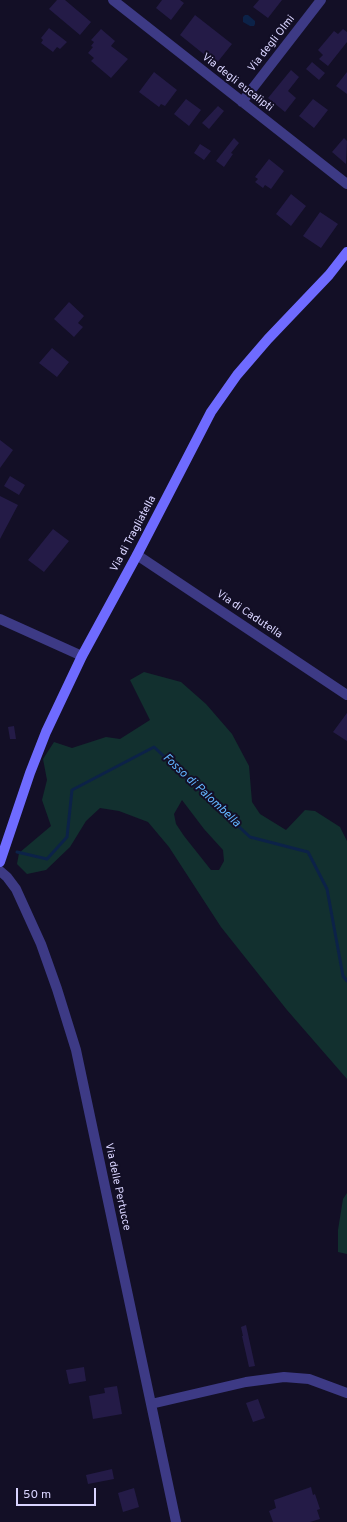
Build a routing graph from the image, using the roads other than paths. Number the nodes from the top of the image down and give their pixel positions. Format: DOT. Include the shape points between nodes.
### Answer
graph roads {
  1 [pos="113,0"];
  2 [pos="319,1"];
  3 [pos="242,102"];
  4 [pos="347,184"];
  5 [pos="347,252"];
  6 [pos="137,555"];
  7 [pos="0,619"];
  8 [pos="82,656"];
  9 [pos="347,695"];
  10 [pos="0,862"];
  11 [pos="0,871"];
  12 [pos="347,1393"];
  13 [pos="151,1404"];
  14 [pos="176,1522"];
  1 -- 3 [label="street, Via degli eucalipti"];
  2 -- 3 [label="street, Via degli Olmi"];
  3 -- 4 [label="street, Via degli eucalipti"];
  5 -- 6 [label="street, Via di Tragliatella" via="322,283 268,339 222,396 202,427"];
  6 -- 8 [label="street, Via di Tragliatella"];
  6 -- 9 [label="street, Via di Cadutella"];
  7 -- 8 [label="street"];
  8 -- 10 [label="street, Via di Tragliatella" via="36,757"];
  11 -- 13 [label="street, Via delle Pertucce" via="16,889 28,912 51,969 72,1038"];
  12 -- 13 [label="street" via="309,1379 284,1377 246,1382"];
  13 -- 14 [label="street, Via delle Pertucce"];
}
